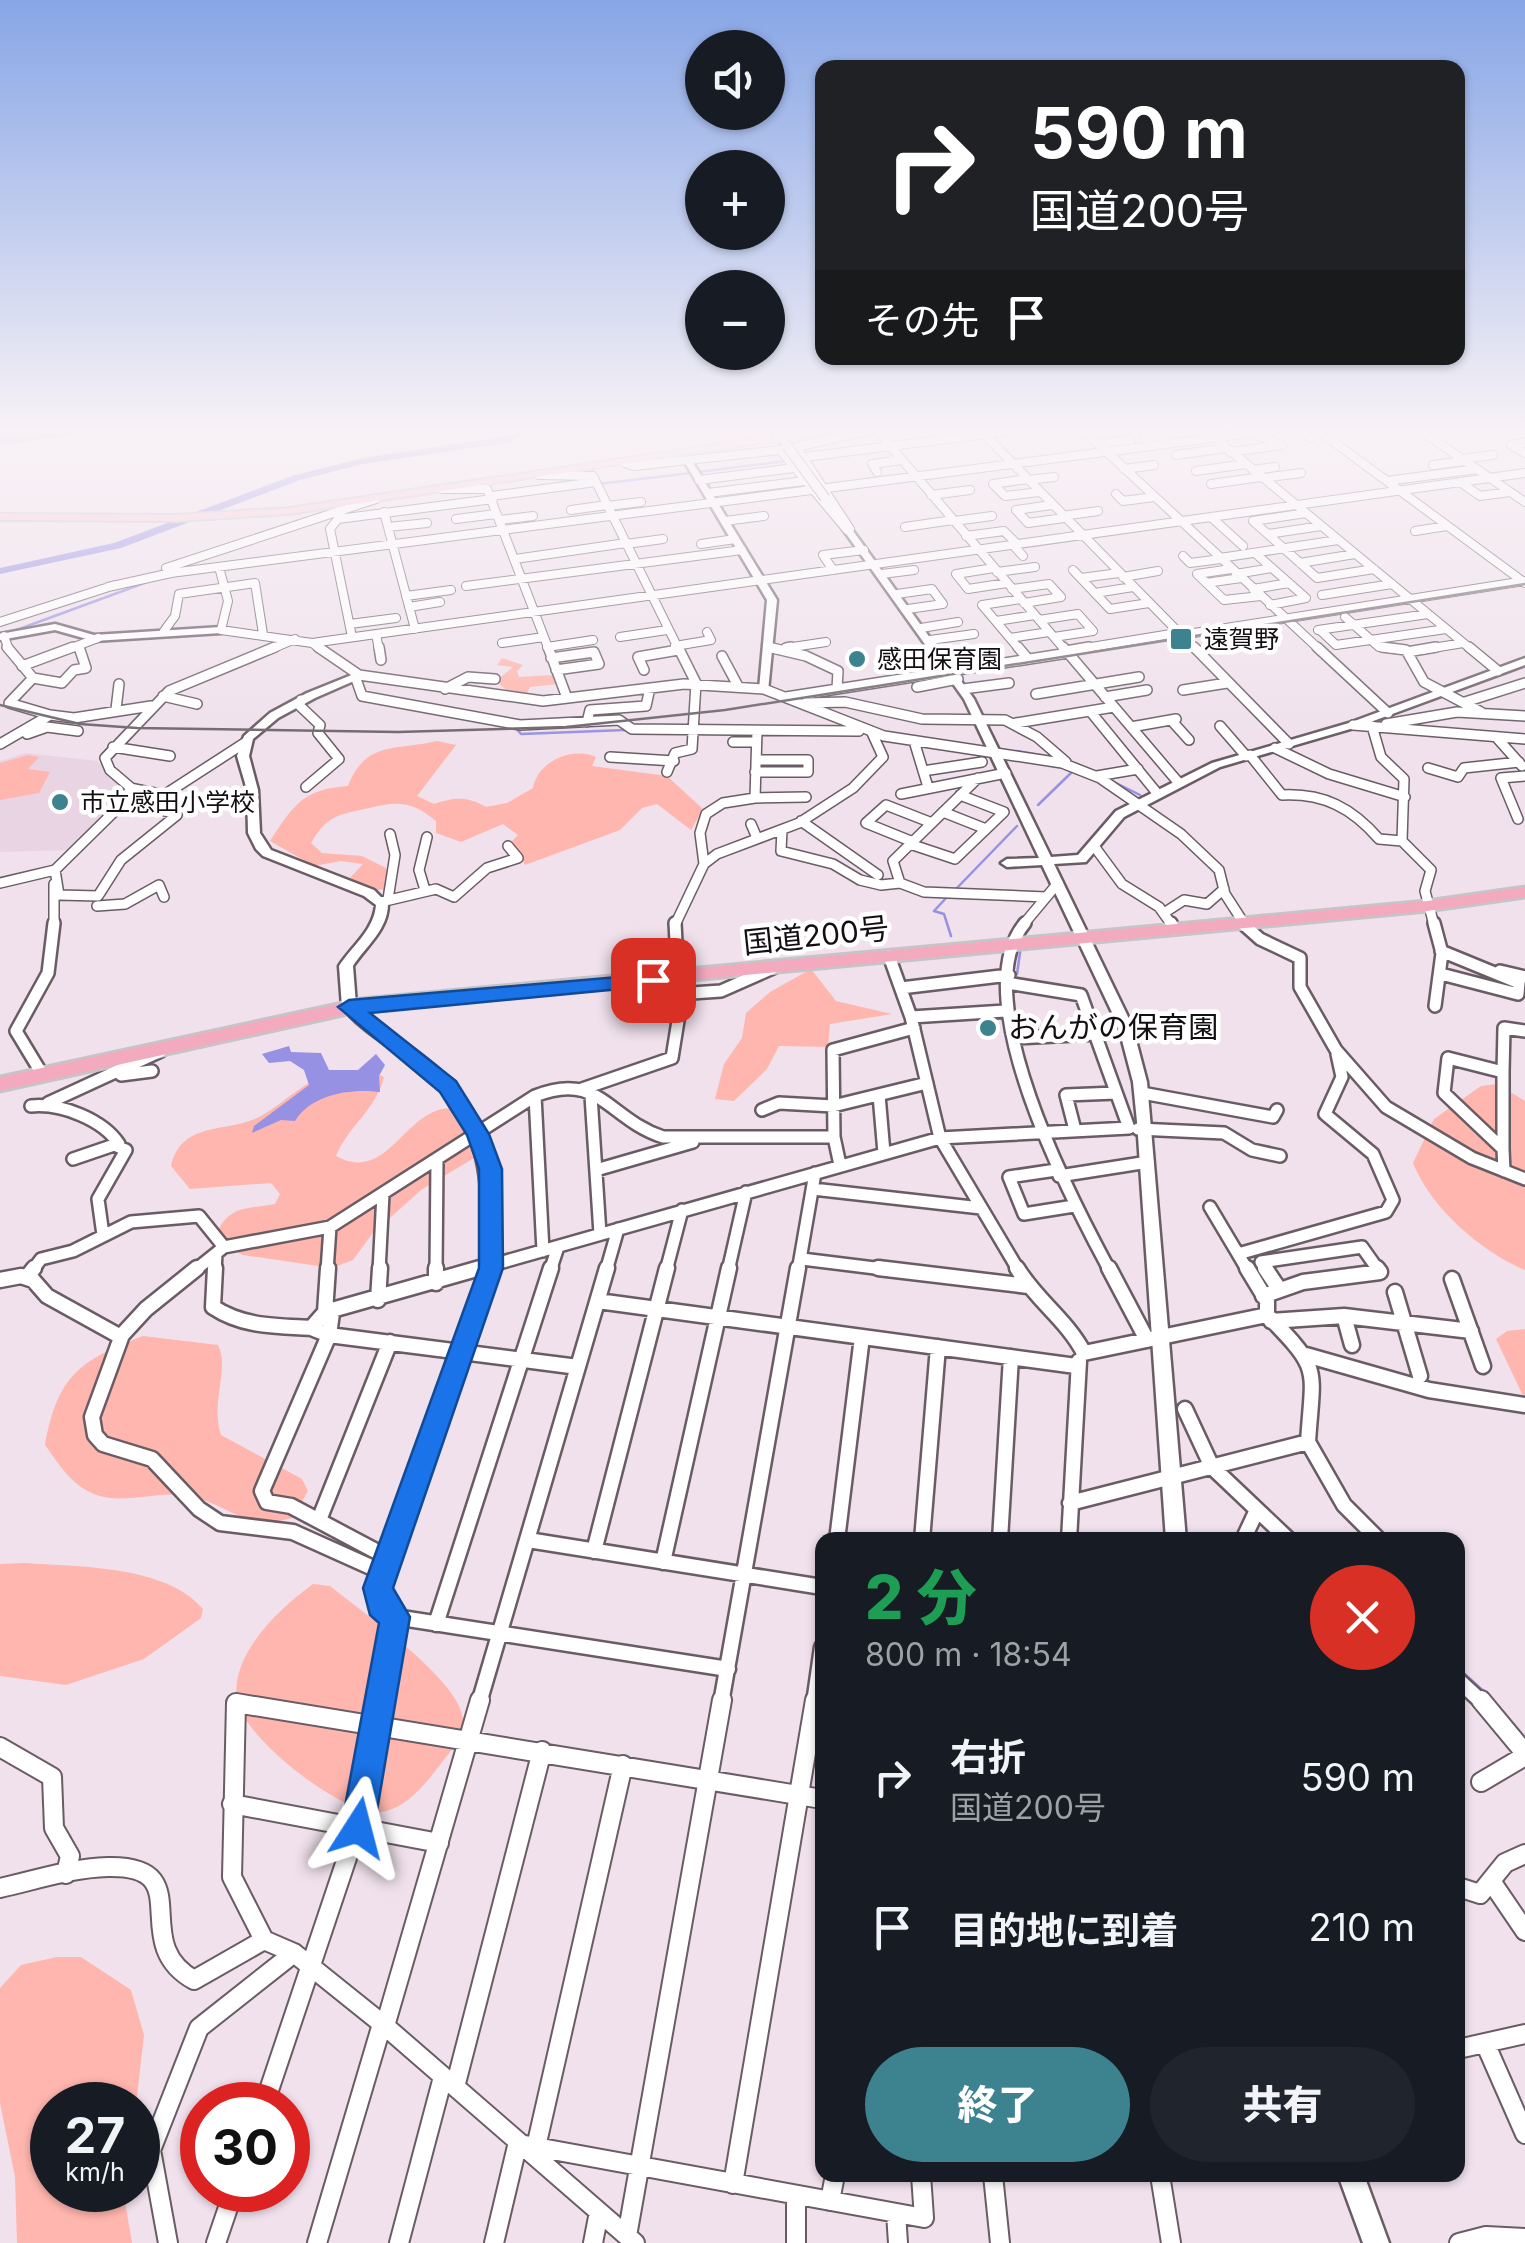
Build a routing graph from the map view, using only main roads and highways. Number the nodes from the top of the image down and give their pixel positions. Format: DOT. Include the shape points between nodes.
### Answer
graph roads {
  1 [pos="1525,892"];
  2 [pos="0,1084"];
  1 -- 2 [label="highway, 国道200号" via="772,968 680,988 349,1007"];
}
